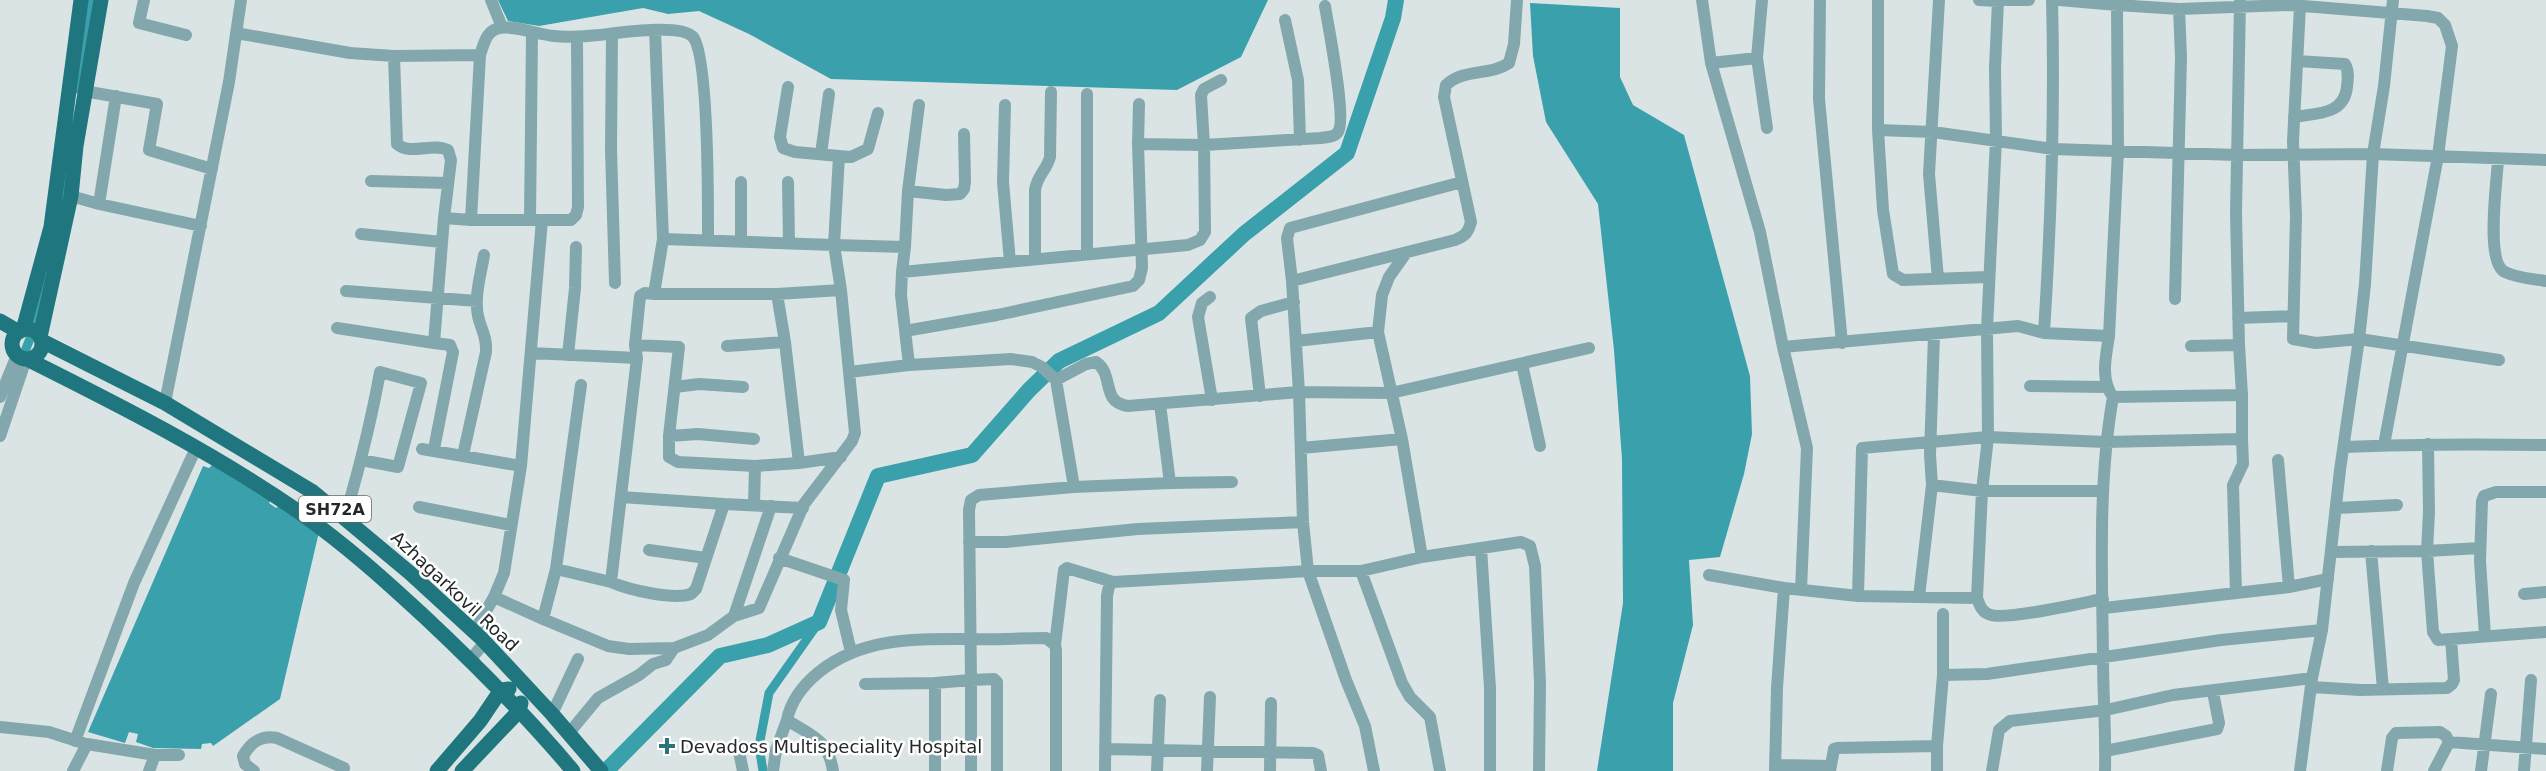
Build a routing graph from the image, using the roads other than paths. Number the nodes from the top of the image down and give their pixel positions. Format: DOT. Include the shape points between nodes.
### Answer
graph roads {
  1 [pos="81,0"];
  2 [pos="101,0"];
  3 [pos="144,0"];
  4 [pos="241,0"];
  5 [pos="491,0"];
  6 [pos="1517,0"];
  7 [pos="1702,0"];
  8 [pos="1762,0"];
  9 [pos="1820,0"];
  10 [pos="1878,0"];
  11 [pos="1939,0"];
  12 [pos="1979,0"];
  13 [pos="1998,0"];
  14 [pos="2029,0"];
  15 [pos="2052,0"];
  16 [pos="2059,0"];
  17 [pos="2117,2"];
  18 [pos="2240,4"];
  19 [pos="1325,6"];
  20 [pos="2300,6"];
  21 [pos="2393,6"];
  22 [pos="2179,9"];
  23 [pos="1285,20"];
  24 [pos="502,27"];
  25 [pos="655,30"];
  26 [pos="236,33"];
  27 [pos="532,33"];
  28 [pos="612,34"];
  29 [pos="186,35"];
  30 [pos="577,37"];
  31 [pos="480,55"];
  32 [pos="394,56"];
  33 [pos="1757,58"];
  34 [pos="2297,61"];
  35 [pos="1711,63"];
  36 [pos="1221,80"];
  37 [pos="788,87"];
  38 [pos="84,91"];
  39 [pos="1051,92"];
  40 [pos="829,94"];
  41 [pos="1087,94"];
  42 [pos="116,96"];
  43 [pos="1139,104"];
  44 [pos="919,105"];
  45 [pos="1005,105"];
  46 [pos="878,113"];
  47 [pos="2294,117"];
  48 [pos="1767,128"];
  49 [pos="1878,130"];
  50 [pos="1933,132"];
  51 [pos="964,134"];
  52 [pos="1996,139"];
  53 [pos="1300,140"];
  54 [pos="1138,144"];
  55 [pos="1204,145"];
  56 [pos="2054,149"];
  57 [pos="2118,151"];
  58 [pos="2179,151"];
  59 [pos="821,154"];
  60 [pos="2294,154"];
  61 [pos="2373,154"];
  62 [pos="2237,155"];
  63 [pos="839,156"];
  64 [pos="2439,156"];
  65 [pos="2498,160"];
  66 [pos="2546,160"];
  67 [pos="212,169"];
  68 [pos="371,181"];
  69 [pos="788,182"];
  70 [pos="1462,182"];
  71 [pos="448,183"];
  72 [pos="741,183"];
  73 [pos="908,191"];
  74 [pos="70,196"];
  75 [pos="99,204"];
  76 [pos="444,218"];
  77 [pos="471,220"];
  78 [pos="536,220"];
  79 [pos="201,226"];
  80 [pos="361,234"];
  81 [pos="663,239"];
  82 [pos="708,240"];
  83 [pos="442,242"];
  84 [pos="741,242"];
  85 [pos="789,243"];
  86 [pos="834,245"];
  87 [pos="576,247"];
  88 [pos="905,247"];
  89 [pos="1140,249"];
  90 [pos="1406,253"];
  91 [pos="1087,254"];
  92 [pos="484,255"];
  93 [pos="1035,259"];
  94 [pos="1010,262"];
  95 [pos="902,272"];
  96 [pos="1988,278"];
  97 [pos="1938,279"];
  98 [pos="1292,281"];
  99 [pos="2546,281"];
  100 [pos="615,283"];
  101 [pos="841,290"];
  102 [pos="346,291"];
  103 [pos="654,294"];
  104 [pos="777,294"];
  105 [pos="437,296"];
  106 [pos="1210,297"];
  107 [pos="2175,299"];
  108 [pos="477,301"];
  109 [pos="1294,302"];
  110 [pos="2292,316"];
  111 [pos="2238,318"];
  112 [pos="0,321"];
  113 [pos="337,328"];
  114 [pos="1987,329"];
  115 [pos="905,332"];
  116 [pos="1378,332"];
  117 [pos="32,333"];
  118 [pos="2044,333"];
  119 [pos="1934,334"];
  120 [pos="2109,336"];
  121 [pos="2359,339"];
  122 [pos="1296,341"];
  123 [pos="785,342"];
  124 [pos="434,343"];
  125 [pos="1842,343"];
  126 [pos="636,345"];
  127 [pos="2239,345"];
  128 [pos="727,346"];
  129 [pos="2191,346"];
  130 [pos="2401,346"];
  131 [pos="1783,347"];
  132 [pos="1589,348"];
  133 [pos="531,353"];
  134 [pos="18,355"];
  135 [pos="568,355"];
  136 [pos="637,358"];
  137 [pos="2499,360"];
  138 [pos="1522,364"];
  139 [pos="909,365"];
  140 [pos="849,372"];
  141 [pos="1054,378"];
  142 [pos="581,385"];
  143 [pos="2030,386"];
  144 [pos="675,387"];
  145 [pos="743,387"];
  146 [pos="1299,392"];
  147 [pos="2109,392"];
  148 [pos="1391,393"];
  149 [pos="2242,395"];
  150 [pos="1260,396"];
  151 [pos="0,397"];
  152 [pos="1212,400"];
  153 [pos="165,403"];
  154 [pos="1160,404"];
  155 [pos="0,436"];
  156 [pos="669,436"];
  157 [pos="1988,437"];
  158 [pos="754,439"];
  159 [pos="1402,439"];
  160 [pos="2242,439"];
  161 [pos="1930,441"];
  162 [pos="2105,442"];
  163 [pos="2428,444"];
  164 [pos="2384,445"];
  165 [pos="2546,445"];
  166 [pos="1540,446"];
  167 [pos="2344,447"];
  168 [pos="196,448"];
  169 [pos="1301,448"];
  170 [pos="463,455"];
  171 [pos="841,457"];
  172 [pos="362,460"];
  173 [pos="2278,460"];
  174 [pos="799,463"];
  175 [pos="521,466"];
  176 [pos="755,466"];
  177 [pos="1232,482"];
  178 [pos="1170,483"];
  179 [pos="1932,485"];
  180 [pos="1074,487"];
  181 [pos="1982,491"];
  182 [pos="2103,491"];
  183 [pos="2546,492"];
  184 [pos="621,497"];
  185 [pos="723,504"];
  186 [pos="754,505"];
  187 [pos="2397,505"];
  188 [pos="771,506"];
  189 [pos="420,507"];
  190 [pos="803,508"];
  191 [pos="2337,508"];
  192 [pos="345,517"];
  193 [pos="1303,522"];
  194 [pos="512,525"];
  195 [pos="969,542"];
  196 [pos="1481,548"];
  197 [pos="2480,548"];
  198 [pos="649,550"];
  199 [pos="2371,551"];
  200 [pos="2427,551"];
  201 [pos="2331,552"];
  202 [pos="1422,557"];
  203 [pos="706,558"];
  204 [pos="779,558"];
  205 [pos="556,569"];
  206 [pos="1308,571"];
  207 [pos="1361,571"];
  208 [pos="1709,575"];
  209 [pos="2328,579"];
  210 [pos="611,582"];
  211 [pos="1113,582"];
  212 [pos="2289,587"];
  213 [pos="1784,588"];
  214 [pos="1800,590"];
  215 [pos="2546,592"];
  216 [pos="2236,593"];
  217 [pos="2524,594"];
  218 [pos="1858,596"];
  219 [pos="495,597"];
  220 [pos="1919,597"];
  221 [pos="1977,598"];
  222 [pos="2104,603"];
  223 [pos="1943,614"];
  224 [pos="734,616"];
  225 [pos="543,619"];
  226 [pos="2322,630"];
  227 [pos="2546,632"];
  228 [pos="2485,636"];
  229 [pos="480,637"];
  230 [pos="969,639"];
  231 [pos="2451,639"];
  232 [pos="1055,645"];
  233 [pos="674,648"];
  234 [pos="851,652"];
  235 [pos="578,659"];
  236 [pos="2103,659"];
  237 [pos="470,660"];
  238 [pos="1943,675"];
  239 [pos="2531,680"];
  240 [pos="971,681"];
  241 [pos="2312,682"];
  242 [pos="935,683"];
  243 [pos="865,684"];
  244 [pos="525,686"];
  245 [pos="2383,689"];
  246 [pos="501,690"];
  247 [pos="2213,692"];
  248 [pos="2491,694"];
  249 [pos="1210,697"];
  250 [pos="1160,700"];
  251 [pos="1271,703"];
  252 [pos="2106,710"];
  253 [pos="519,711"];
  254 [pos="552,714"];
  255 [pos="787,720"];
  256 [pos="0,727"];
  257 [pos="573,739"];
  258 [pos="81,742"];
  259 [pos="2450,742"];
  260 [pos="2486,745"];
  261 [pos="1937,746"];
  262 [pos="738,747"];
  263 [pos="2526,747"];
  264 [pos="1105,749"];
  265 [pos="2546,749"];
  266 [pos="1158,751"];
  267 [pos="2105,751"];
  268 [pos="1208,752"];
  269 [pos="1271,753"];
  270 [pos="154,755"];
  271 [pos="179,755"];
  272 [pos="569,766"];
  273 [pos="344,768"];
  274 [pos="1775,768"];
  275 [pos="1831,769"];
  276 [pos="73,771"];
  277 [pos="149,771"];
  278 [pos="253,771"];
  279 [pos="437,771"];
  280 [pos="462,771"];
  281 [pos="601,771"];
  282 [pos="743,771"];
  283 [pos="773,771"];
  284 [pos="833,771"];
  285 [pos="934,771"];
  286 [pos="971,771"];
  287 [pos="997,771"];
  288 [pos="1056,771"];
  289 [pos="1104,771"];
  290 [pos="1157,771"];
  291 [pos="1208,771"];
  292 [pos="1270,771"];
  293 [pos="1321,771"];
  294 [pos="1374,771"];
  295 [pos="1440,771"];
  296 [pos="1491,771"];
  297 [pos="1539,771"];
  298 [pos="1937,771"];
  299 [pos="1992,771"];
  300 [pos="2104,771"];
  301 [pos="2300,771"];
  302 [pos="2387,771"];
  303 [pos="2434,771"];
  304 [pos="2481,771"];
  305 [pos="2524,771"];
  1 -- 117 [label="main road" via="51,226"];
  2 -- 38 [label="main road"];
  3 -- 29 [label="street" via="139,22"];
  4 -- 26 [label="street"];
  5 -- 24 [label="street"];
  6 -- 70 [label="street" via="1509,63 1467,73 1446,85 1444,97"];
  7 -- 35 [label="street"];
  8 -- 33 [label="street"];
  9 -- 125 [label="street" via="1819,99"];
  10 -- 49 [label="street"];
  11 -- 50 [label="street"];
  12 -- 13 [label="street"];
  13 -- 14 [label="street"];
  13 -- 52 [label="street"];
  15 -- 56 [label="street"];
  16 -- 17 [label="street"];
  17 -- 22 [label="street"];
  17 -- 57 [label="street"];
  18 -- 20 [label="street"];
  18 -- 22 [label="street"];
  18 -- 62 [label="street"];
  19 -- 53 [label="street" via="1342,123 1339,132 1332,136"];
  20 -- 21 [label="street"];
  20 -- 34 [label="street"];
  21 -- 61 [label="street"];
  21 -- 64 [label="street" via="2438,18 2449,32 2452,46"];
  22 -- 58 [label="street"];
  23 -- 53 [label="street" via="1298,80"];
  24 -- 27 [label="street"];
  24 -- 31 [label="street" via="485,39"];
  25 -- 28 [label="street"];
  25 -- 81 [label="street"];
  25 -- 82 [label="street" via="692,35 699,51 706,119"];
  26 -- 32 [label="street" via="350,53"];
  26 -- 67 [label="street"];
  27 -- 30 [label="street"];
  27 -- 78 [label="street"];
  28 -- 30 [label="street"];
  28 -- 100 [label="street"];
  30 -- 78 [label="street" via="578,207 571,220"];
  31 -- 32 [label="street"];
  31 -- 77 [label="street"];
  32 -- 71 [label="street" via="397,144 407,149 448,150"];
  33 -- 35 [label="street"];
  33 -- 48 [label="street"];
  34 -- 47 [label="street"];
  34 -- 47 [label="street" via="2345,64 2348,80 2342,105"];
  35 -- 131 [label="street" via="1760,232"];
  36 -- 55 [label="street" via="1200,94"];
  37 -- 59 [label="street" via="780,136 783,148"];
  38 -- 42 [label="street"];
  38 -- 74 [label="main road"];
  39 -- 93 [label="street" via="1050,157 1036,180 1035,190"];
  40 -- 59 [label="street"];
  41 -- 91 [label="street"];
  42 -- 67 [label="street" via="157,104 149,150"];
  42 -- 75 [label="street"];
  43 -- 54 [label="street"];
  44 -- 73 [label="street"];
  45 -- 94 [label="street" via="1003,182"];
  46 -- 63 [label="street" via="868,150 851,157"];
  47 -- 60 [label="street"];
  49 -- 50 [label="street"];
  49 -- 97 [label="street" via="1891,268 1903,280"];
  50 -- 52 [label="street"];
  50 -- 97 [label="street" via="1929,174"];
  51 -- 73 [label="street" via="965,182 960,194"];
  52 -- 56 [label="street"];
  52 -- 96 [label="street"];
  53 -- 55 [label="street"];
  54 -- 55 [label="street"];
  54 -- 89 [label="street"];
  55 -- 89 [label="street" via="1205,232 1200,240 1188,245"];
  56 -- 57 [label="street"];
  56 -- 118 [label="street"];
  57 -- 58 [label="street"];
  57 -- 120 [label="street"];
  58 -- 62 [label="street"];
  58 -- 107 [label="street"];
  59 -- 63 [label="street"];
  60 -- 61 [label="street"];
  60 -- 62 [label="street"];
  60 -- 110 [label="street"];
  61 -- 64 [label="street"];
  61 -- 121 [label="street"];
  62 -- 111 [label="street"];
  63 -- 86 [label="street"];
  64 -- 65 [label="street"];
  64 -- 130 [label="street"];
  65 -- 66 [label="street"];
  65 -- 99 [label="street" via="2494,238 2497,265 2504,272"];
  67 -- 79 [label="street"];
  68 -- 71 [label="street"];
  69 -- 85 [label="street"];
  70 -- 90 [label="street" via="1471,222 1469,231 1455,240"];
  70 -- 98 [label="street" via="1290,228 1287,238"];
  71 -- 76 [label="street"];
  72 -- 84 [label="street"];
  73 -- 88 [label="street"];
  74 -- 75 [label="street"];
  74 -- 117 [label="main road"];
  75 -- 79 [label="street"];
  76 -- 77 [label="street"];
  76 -- 83 [label="street"];
  77 -- 78 [label="street"];
  78 -- 133 [label="street"];
  79 -- 153 [label="street"];
  80 -- 83 [label="street"];
  81 -- 82 [label="street"];
  81 -- 103 [label="street"];
  82 -- 84 [label="street"];
  83 -- 105 [label="street"];
  84 -- 85 [label="street"];
  85 -- 86 [label="street"];
  86 -- 88 [label="street"];
  86 -- 101 [label="street"];
  87 -- 135 [label="street"];
  88 -- 95 [label="street"];
  89 -- 91 [label="street"];
  89 -- 115 [label="street" via="1142,268 1133,286"];
  90 -- 98 [label="street"];
  90 -- 116 [label="street" via="1382,295"];
  91 -- 93 [label="street"];
  92 -- 108 [label="street"];
  93 -- 94 [label="street"];
  94 -- 95 [label="street"];
  95 -- 115 [label="street"];
  96 -- 97 [label="street"];
  96 -- 114 [label="street"];
  98 -- 109 [label="street"];
  101 -- 104 [label="street"];
  101 -- 140 [label="street"];
  102 -- 105 [label="street"];
  103 -- 104 [label="street"];
  103 -- 126 [label="street" via="640,296"];
  104 -- 123 [label="street"];
  105 -- 108 [label="street"];
  105 -- 124 [label="street"];
  106 -- 152 [label="street" via="1202,303 1198,317"];
  108 -- 170 [label="street" via="478,317 487,340 486,352"];
  109 -- 122 [label="street"];
  109 -- 150 [label="street" via="1261,311 1251,318"];
  110 -- 111 [label="street"];
  110 -- 121 [label="street" via="2293,339 2316,343"];
  111 -- 127 [label="street"];
  112 -- 117 [label="main road, Azhagarkovil Road / SH72A"];
  113 -- 124 [label="street"];
  114 -- 118 [label="street" via="2018,326"];
  114 -- 119 [label="street"];
  114 -- 157 [label="street"];
  115 -- 139 [label="street"];
  116 -- 122 [label="street"];
  116 -- 148 [label="street"];
  117 -- 134 [label="main road" via="13,340"];
  117 -- 134 [label="main road" via="41,351"];
  117 -- 153 [label="main road, Azhagarkovil Road / SH72A"];
  118 -- 120 [label="street"];
  119 -- 125 [label="street"];
  119 -- 161 [label="street"];
  120 -- 147 [label="street" via="2105,360"];
  121 -- 130 [label="street"];
  121 -- 167 [label="street"];
  122 -- 146 [label="street"];
  123 -- 128 [label="street"];
  123 -- 174 [label="street"];
  124 -- 170 [label="street" via="450,345 453,352 428,449"];
  125 -- 131 [label="street"];
  126 -- 136 [label="street"];
  126 -- 144 [label="street" via="679,347"];
  127 -- 129 [label="street"];
  127 -- 149 [label="street"];
  130 -- 137 [label="street"];
  130 -- 164 [label="street"];
  131 -- 214 [label="street" via="1807,448"];
  132 -- 138 [label="street"];
  133 -- 135 [label="street"];
  133 -- 175 [label="street"];
  134 -- 151 [label="street"];
  134 -- 155 [label="street"];
  134 -- 168 [label="main road, SH72A"];
  135 -- 136 [label="street"];
  136 -- 184 [label="street"];
  138 -- 148 [label="street"];
  138 -- 166 [label="street"];
  139 -- 140 [label="street"];
  139 -- 141 [label="street" via="1011,359 1032,362"];
  140 -- 171 [label="street" via="855,433"];
  141 -- 154 [label="street" via="1096,362 1102,366 1112,399 1118,405"];
  141 -- 180 [label="street"];
  142 -- 205 [label="street"];
  143 -- 147 [label="street"];
  144 -- 145 [label="street"];
  144 -- 156 [label="street"];
  146 -- 148 [label="street"];
  146 -- 150 [label="street"];
  146 -- 169 [label="street"];
  147 -- 149 [label="street"];
  147 -- 162 [label="street"];
  148 -- 159 [label="street"];
  149 -- 160 [label="street"];
  150 -- 152 [label="street"];
  152 -- 154 [label="street"];
  153 -- 192 [label="main road, Azhagarkovil Road / SH72A" via="313,492"];
  154 -- 178 [label="street"];
  156 -- 158 [label="street" via="698,434"];
  156 -- 176 [label="street" via="668,451 673,460"];
  157 -- 161 [label="street"];
  157 -- 162 [label="street"];
  157 -- 181 [label="street"];
  159 -- 169 [label="street"];
  159 -- 202 [label="street"];
  160 -- 162 [label="street"];
  160 -- 216 [label="street" via="2243,464 2233,485"];
  161 -- 179 [label="street"];
  161 -- 218 [label="street" via="1862,448"];
  162 -- 182 [label="street"];
  163 -- 164 [label="street"];
  163 -- 165 [label="street"];
  163 -- 200 [label="street"];
  164 -- 167 [label="street"];
  167 -- 191 [label="street"];
  168 -- 237 [label="main road, SH72A" via="333,537 381,576"];
  168 -- 258 [label="street" via="134,583"];
  169 -- 193 [label="street"];
  170 -- 175 [label="street"];
  171 -- 174 [label="street"];
  171 -- 190 [label="street"];
  172 -- 172 [label="street" via="380,372 421,383 398,467"];
  172 -- 192 [label="street"];
  173 -- 212 [label="street"];
  174 -- 176 [label="street"];
  175 -- 194 [label="street"];
  176 -- 186 [label="street"];
  177 -- 178 [label="street"];
  178 -- 180 [label="street"];
  179 -- 181 [label="street"];
  179 -- 220 [label="street"];
  180 -- 195 [label="street" via="975,496 969,510"];
  181 -- 182 [label="street"];
  181 -- 221 [label="street"];
  182 -- 222 [label="street"];
  183 -- 197 [label="street" via="2496,492 2484,496"];
  184 -- 185 [label="street"];
  184 -- 210 [label="street"];
  185 -- 186 [label="street"];
  185 -- 203 [label="street"];
  186 -- 188 [label="street"];
  187 -- 191 [label="street"];
  188 -- 190 [label="street"];
  188 -- 224 [label="street"];
  189 -- 194 [label="street"];
  190 -- 204 [label="street"];
  191 -- 201 [label="street"];
  192 -- 229 [label="main road, Azhagarkovil Road / SH72A"];
  193 -- 195 [label="street"];
  193 -- 206 [label="street"];
  194 -- 219 [label="street" via="504,573"];
  195 -- 230 [label="street"];
  196 -- 202 [label="street"];
  196 -- 296 [label="street"];
  196 -- 297 [label="street" via="1521,542 1530,546 1533,555 1540,684"];
  197 -- 200 [label="street"];
  197 -- 228 [label="street"];
  198 -- 203 [label="street"];
  199 -- 200 [label="street"];
  199 -- 201 [label="street"];
  199 -- 245 [label="street"];
  200 -- 231 [label="street" via="2433,632 2438,640"];
  201 -- 209 [label="street"];
  202 -- 207 [label="street"];
  203 -- 210 [label="street" via="696,589 685,596"];
  204 -- 224 [label="street" via="759,608"];
  204 -- 234 [label="street" via="844,580 841,610"];
  205 -- 210 [label="street"];
  205 -- 225 [label="street"];
  206 -- 207 [label="street"];
  206 -- 211 [label="street"];
  206 -- 294 [label="street" via="1365,726"];
  207 -- 295 [label="street" via="1402,683 1430,717"];
  208 -- 213 [label="street"];
  209 -- 212 [label="street"];
  209 -- 226 [label="street"];
  211 -- 232 [label="street" via="1064,570"];
  211 -- 264 [label="street" via="1107,596"];
  212 -- 216 [label="street"];
  213 -- 214 [label="street"];
  213 -- 274 [label="street"];
  214 -- 218 [label="street"];
  215 -- 217 [label="street"];
  216 -- 222 [label="street"];
  218 -- 220 [label="street"];
  219 -- 225 [label="street"];
  219 -- 229 [label="street"];
  220 -- 221 [label="street"];
  221 -- 222 [label="street" via="1986,613 2004,617"];
  222 -- 236 [label="street"];
  223 -- 238 [label="street"];
  224 -- 233 [label="street" via="708,635"];
  225 -- 233 [label="street" via="608,646"];
  226 -- 236 [label="street" via="2220,640"];
  226 -- 241 [label="street"];
  227 -- 228 [label="street"];
  228 -- 231 [label="street"];
  229 -- 237 [label="street"];
  229 -- 244 [label="main road, Azhagarkovil Road / SH72A"];
  230 -- 232 [label="street" via="1046,638"];
  230 -- 234 [label="street" via="920,638"];
  230 -- 240 [label="street"];
  231 -- 245 [label="street" via="2454,680 2450,687"];
  232 -- 288 [label="street"];
  233 -- 257 [label="street" via="666,660 598,698"];
  234 -- 255 [label="street" via="806,682"];
  235 -- 254 [label="street"];
  236 -- 238 [label="street" via="1987,674"];
  236 -- 252 [label="street"];
  237 -- 246 [label="main road, SH72A"];
  238 -- 261 [label="street"];
  239 -- 263 [label="street"];
  240 -- 242 [label="street"];
  240 -- 286 [label="street"];
  240 -- 287 [label="street" via="997,682"];
  241 -- 245 [label="street"];
  241 -- 247 [label="street"];
  241 -- 301 [label="street"];
  242 -- 243 [label="street"];
  242 -- 285 [label="street"];
  244 -- 246 [label="main road"];
  244 -- 253 [label="main road"];
  244 -- 254 [label="main road, Azhagarkovil Road / SH72A"];
  246 -- 253 [label="main road, SH72A"];
  246 -- 279 [label="main road"];
  247 -- 252 [label="street" via="2173,695"];
  247 -- 267 [label="street" via="2217,729"];
  248 -- 260 [label="street"];
  249 -- 268 [label="street"];
  250 -- 266 [label="street"];
  251 -- 269 [label="street"];
  252 -- 267 [label="street"];
  252 -- 299 [label="street" via="2004,724 1999,730"];
  253 -- 272 [label="main road, SH72A"];
  253 -- 280 [label="main road"];
  254 -- 257 [label="main road, Azhagarkovil Road / SH72A"];
  255 -- 283 [label="street"];
  255 -- 284 [label="street" via="820,740 828,749"];
  256 -- 258 [label="street" via="49,732"];
  257 -- 281 [label="main road, Azhagarkovil Road / SH72A"];
  258 -- 270 [label="street"];
  258 -- 276 [label="street"];
  259 -- 260 [label="street"];
  259 -- 302 [label="street" via="2440,732 2396,733"];
  259 -- 303 [label="street"];
  260 -- 263 [label="street"];
  260 -- 304 [label="street"];
  261 -- 275 [label="street" via="1841,747 1834,749"];
  261 -- 298 [label="street"];
  262 -- 282 [label="street"];
  263 -- 265 [label="street"];
  263 -- 305 [label="street"];
  264 -- 266 [label="street"];
  264 -- 289 [label="street"];
  266 -- 268 [label="street"];
  266 -- 290 [label="street"];
  267 -- 300 [label="street"];
  268 -- 269 [label="street"];
  268 -- 291 [label="street"];
  269 -- 292 [label="street"];
  269 -- 293 [label="street" via="1313,753 1320,759"];
  270 -- 271 [label="street"];
  270 -- 277 [label="street"];
  273 -- 278 [label="street" via="266,736 254,741 243,756"];
  274 -- 275 [label="street"];
}
